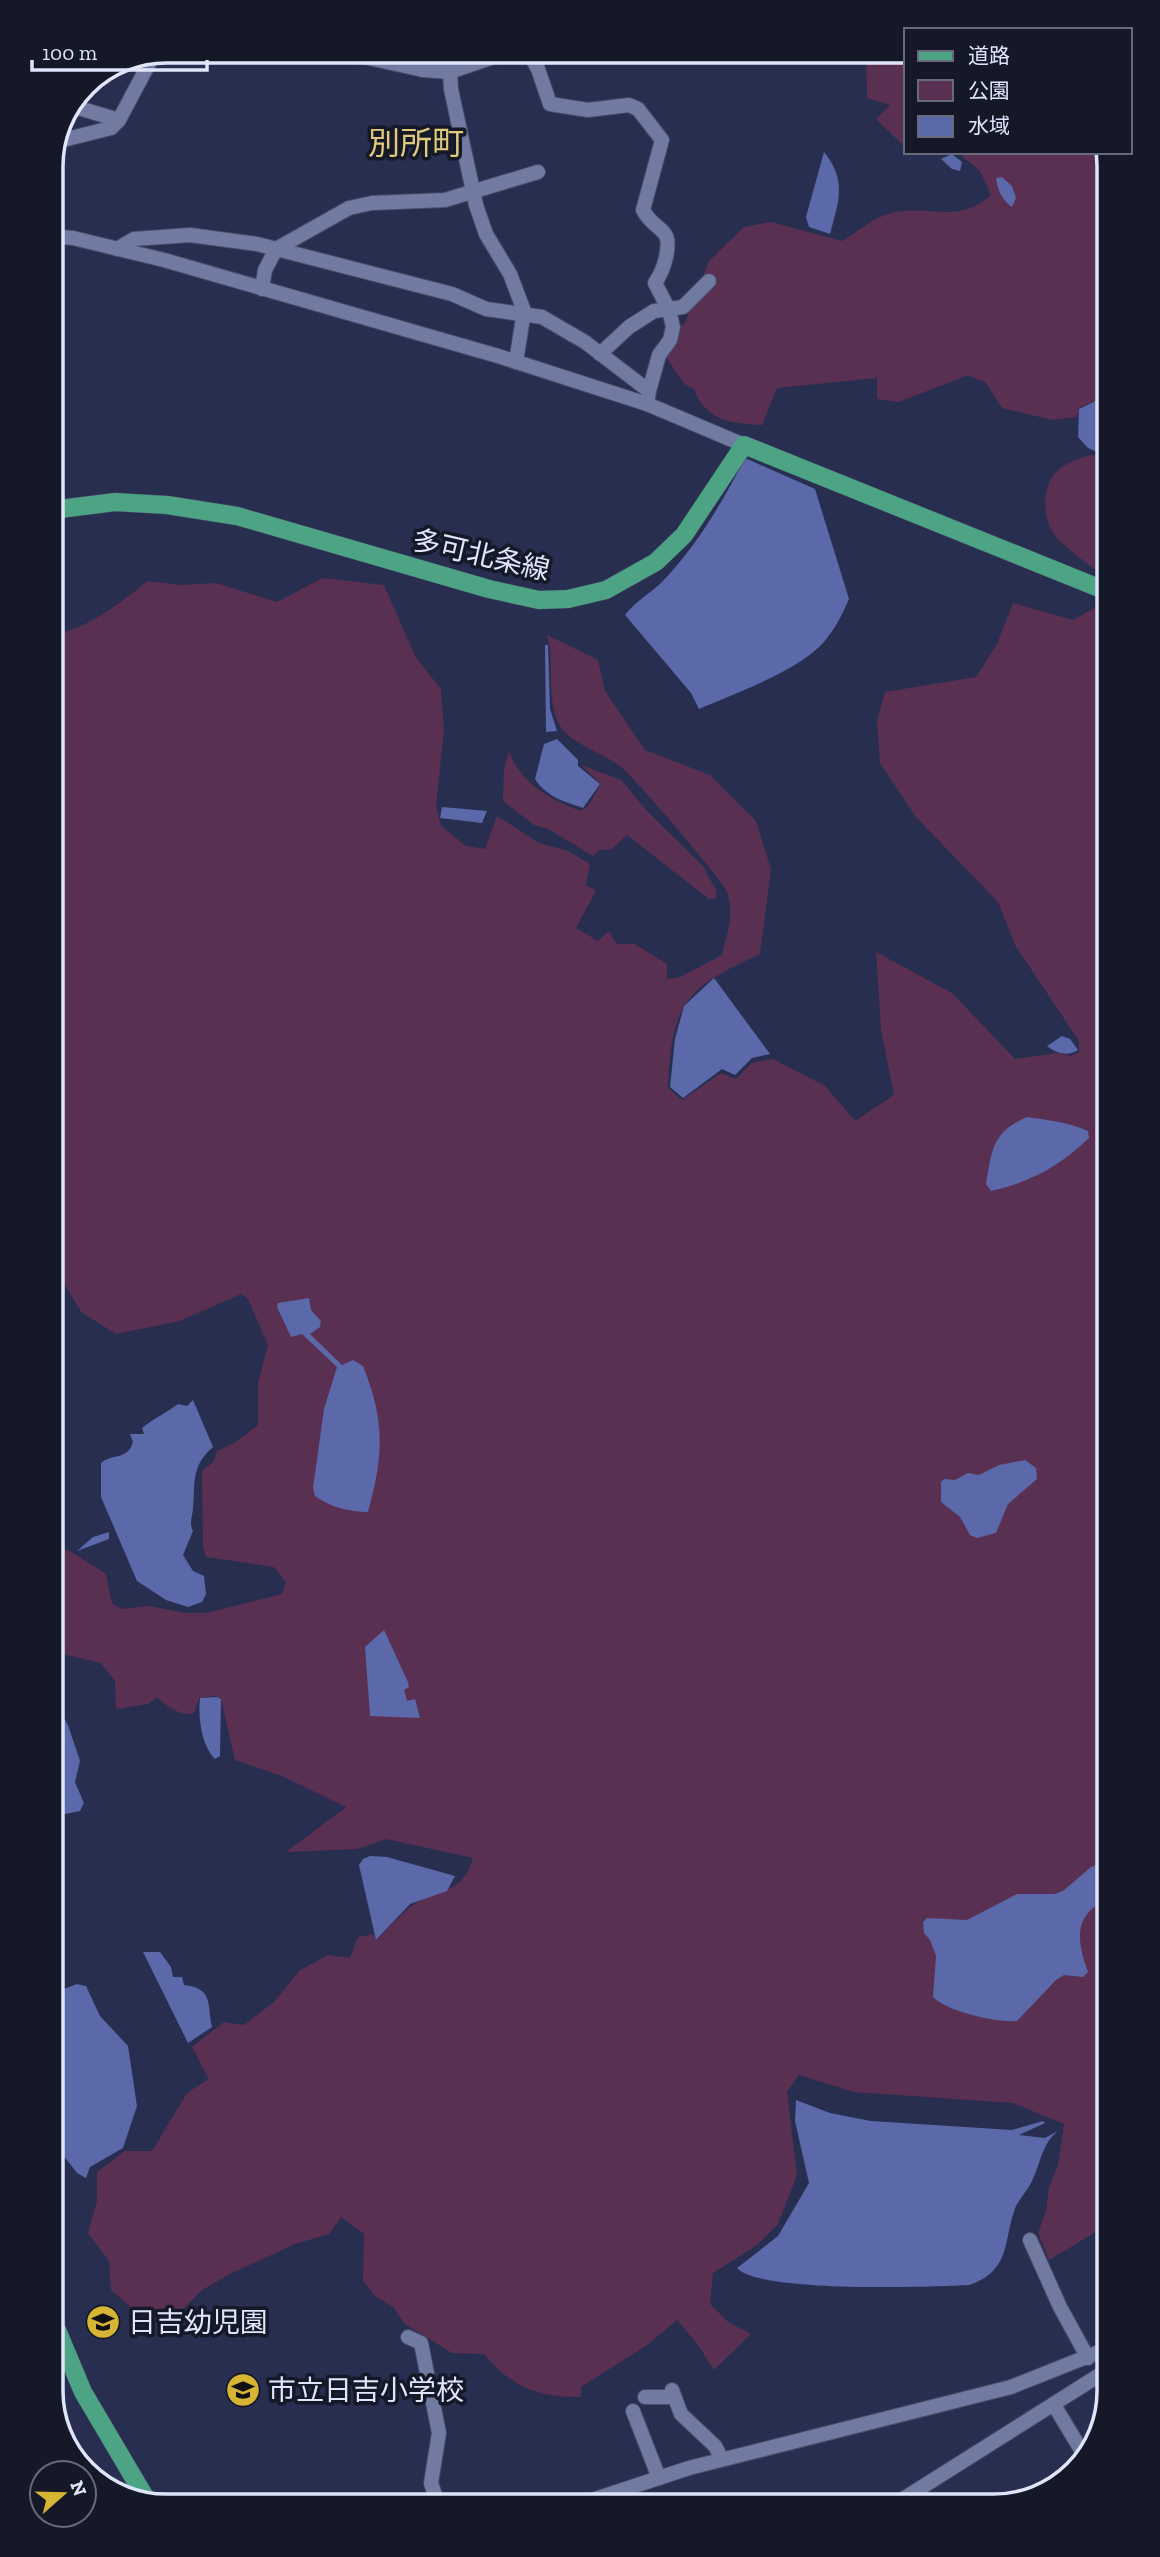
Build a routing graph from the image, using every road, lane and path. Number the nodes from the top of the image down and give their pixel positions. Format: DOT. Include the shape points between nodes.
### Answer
graph roads {
  1 [pos="389,63"];
  2 [pos="419,63"];
  3 [pos="450,63"];
  4 [pos="476,63"];
  5 [pos="534,63"];
  6 [pos="148,65"];
  7 [pos="423,71"];
  8 [pos="450,72"];
  9 [pos="80,109"];
  10 [pos="119,120"];
  11 [pos="67,139"];
  12 [pos="538,172"];
  13 [pos="474,191"];
  14 [pos="63,238"];
  15 [pos="117,249"];
  16 [pos="276,250"];
  17 [pos="709,281"];
  18 [pos="262,289"];
  19 [pos="669,310"];
  20 [pos="524,314"];
  21 [pos="600,354"];
  22 [pos="516,362"];
  23 [pos="648,398"];
  24 [pos="744,445"];
  25 [pos="63,509"];
  26 [pos="1097,587"];
  27 [pos="1030,2240"];
  28 [pos="408,2337"];
  29 [pos="63,2344"];
  30 [pos="1097,2354"];
  31 [pos="1091,2357"];
  32 [pos="1097,2364"];
  33 [pos="1097,2377"];
  34 [pos="645,2397"];
  35 [pos="1054,2405"];
  36 [pos="633,2411"];
  37 [pos="1080,2448"];
  38 [pos="722,2459"];
  39 [pos="659,2477"];
  40 [pos="141,2491"];
  41 [pos="435,2494"];
  42 [pos="609,2494"];
  43 [pos="911,2494"];
  1 -- 7 [label="street"];
  2 -- 7 [label="street"];
  3 -- 8 [label="street"];
  4 -- 8 [label="street"];
  5 -- 19 [label="street" via="550,104 588,110 629,105 638,109 662,140 643,210 671,244 655,283"];
  6 -- 10 [label="street"];
  7 -- 8 [label="street"];
  8 -- 13 [label="street"];
  9 -- 10 [label="street"];
  10 -- 11 [label="street" via="111,128"];
  12 -- 13 [label="street"];
  13 -- 16 [label="street" via="445,200 349,208"];
  13 -- 20 [label="street" via="486,234 510,274"];
  14 -- 15 [label="street"];
  15 -- 16 [label="street" via="134,239 190,234"];
  15 -- 18 [label="street"];
  16 -- 18 [label="street" via="265,270"];
  16 -- 20 [label="street" via="452,294 486,309"];
  17 -- 19 [label="street" via="683,307"];
  18 -- 22 [label="street"];
  19 -- 21 [label="street" via="654,311"];
  19 -- 23 [label="street" via="670,340 659,355"];
  20 -- 21 [label="street" via="542,317"];
  20 -- 22 [label="street"];
  21 -- 23 [label="street"];
  22 -- 23 [label="street"];
  23 -- 24 [label="street"];
  24 -- 25 [label="main road, 多可北条線" via="684,535 656,562 606,590 568,599 539,600 489,589 237,516 116,502"];
  24 -- 26 [label="main road"];
  27 -- 31 [label="street" via="1060,2307"];
  28 -- 41 [label="street" via="421,2343 439,2433 431,2483"];
  29 -- 40 [label="main road" via="83,2392"];
  30 -- 31 [label="street"];
  31 -- 32 [label="street"];
  31 -- 38 [label="street" via="1011,2387"];
  33 -- 35 [label="street"];
  34 -- 38 [label="street" via="673,2394 681,2414 715,2446"];
  35 -- 37 [label="street"];
  35 -- 43 [label="street"];
  36 -- 39 [label="street"];
  38 -- 39 [label="street"];
  39 -- 42 [label="street"];
}
